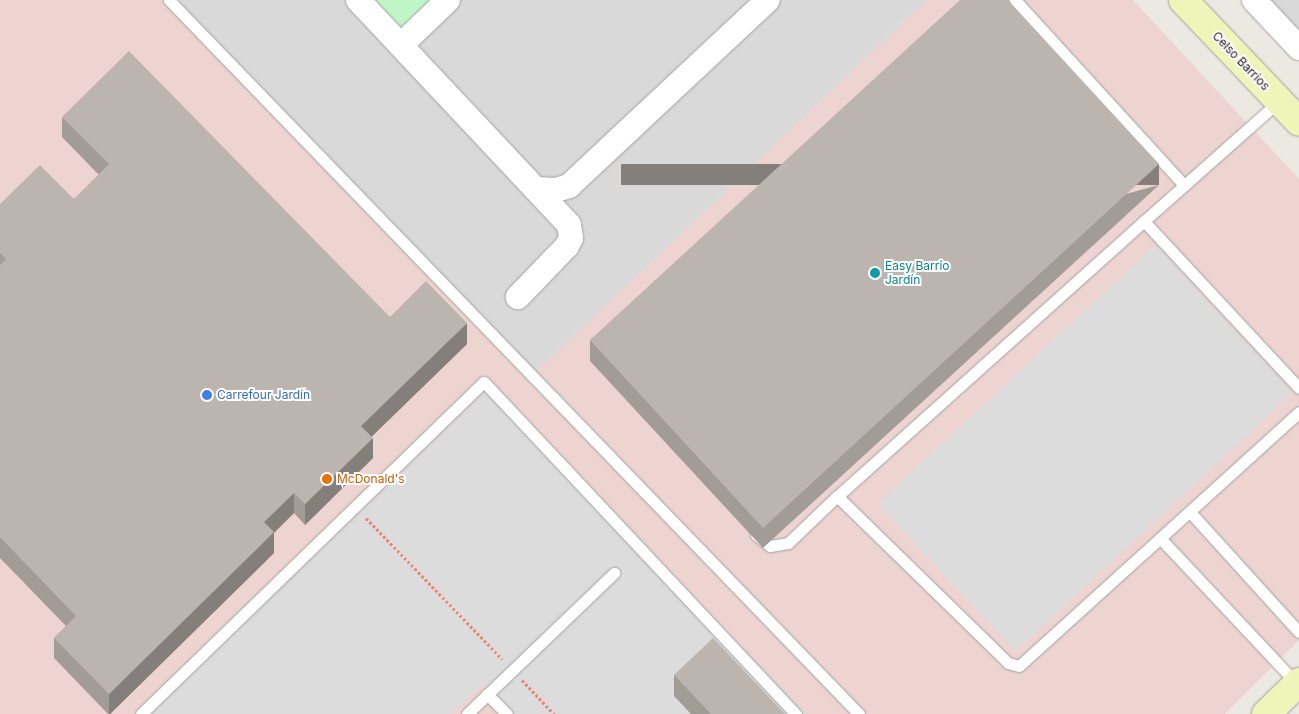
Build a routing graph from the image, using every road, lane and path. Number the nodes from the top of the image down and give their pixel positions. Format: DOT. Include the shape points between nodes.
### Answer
graph roads {
  1 [pos="169,0"];
  2 [pos="358,0"];
  3 [pos="448,0"];
  4 [pos="768,0"];
  5 [pos="1014,0"];
  6 [pos="1184,0"];
  7 [pos="1208,0"];
  8 [pos="1254,0"];
  9 [pos="401,45"];
  10 [pos="1299,48"];
  11 [pos="1289,99"];
  12 [pos="1299,122"];
  13 [pos="1184,185"];
  14 [pos="536,189"];
  15 [pos="1144,221"];
  16 [pos="518,297"];
  17 [pos="1299,388"];
  18 [pos="1299,412"];
  19 [pos="837,496"];
  20 [pos="356,507"];
  21 [pos="1190,512"];
  22 [pos="746,524"];
  23 [pos="1160,538"];
  24 [pos="614,573"];
  25 [pos="1299,632"];
  26 [pos="513,670"];
  27 [pos="1298,683"];
  28 [pos="487,694"];
  29 [pos="141,714"];
  30 [pos="467,714"];
  31 [pos="507,714"];
  32 [pos="554,714"];
  33 [pos="796,714"];
  34 [pos="860,714"];
  35 [pos="1266,714"];
  1 -- 34 [label="lane"];
  2 -- 9 [label="street"];
  3 -- 9 [label="street"];
  4 -- 14 [label="street" via="569,186 556,190"];
  5 -- 13 [label="lane"];
  6 -- 11 [label="main road, Celso Barrios"];
  7 -- 11 [label="main road, Celso Barrios"];
  8 -- 10 [label="street"];
  9 -- 14 [label="street"];
  11 -- 12 [label="main road, Celso Barrios"];
  11 -- 13 [label="lane"];
  13 -- 15 [label="lane"];
  14 -- 16 [label="street" via="569,225 572,238"];
  15 -- 17 [label="lane"];
  15 -- 19 [label="lane"];
  18 -- 21 [label="lane"];
  19 -- 22 [label="lane" via="788,543 770,546"];
  19 -- 23 [label="lane" via="1008,663 1019,666"];
  20 -- 26 [label="path"];
  20 -- 29 [label="lane"];
  20 -- 33 [label="lane" via="484,382"];
  21 -- 23 [label="lane"];
  21 -- 25 [label="lane"];
  23 -- 27 [label="lane"];
  24 -- 26 [label="lane"];
  26 -- 28 [label="lane"];
  26 -- 32 [label="path"];
  27 -- 35 [label="main road"];
  28 -- 30 [label="lane"];
  28 -- 31 [label="lane"];
}
